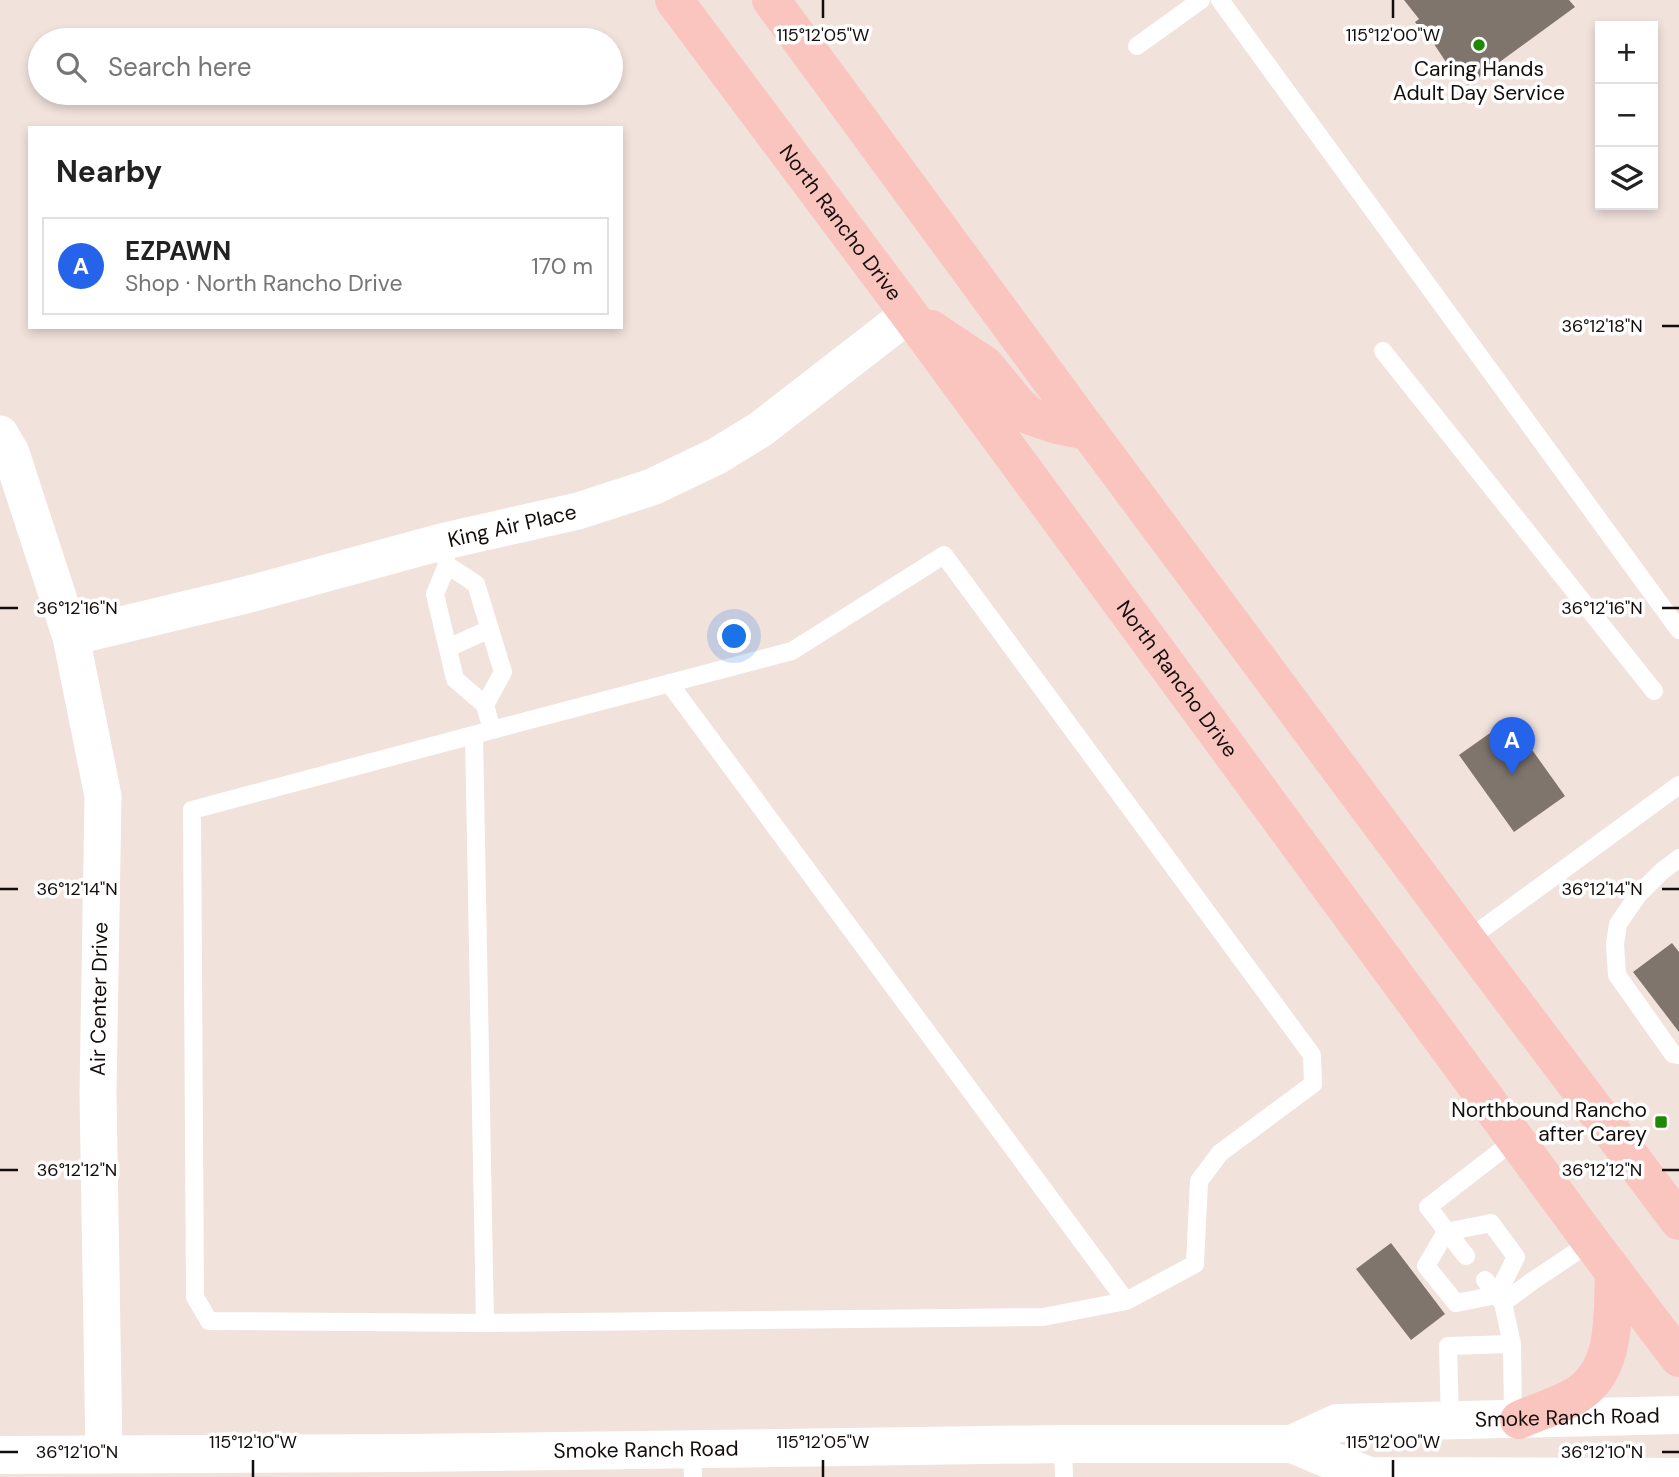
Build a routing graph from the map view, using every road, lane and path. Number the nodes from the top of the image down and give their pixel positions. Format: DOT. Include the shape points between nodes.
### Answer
graph roads {
  1 [pos="674,0"];
  2 [pos="771,0"];
  3 [pos="1201,0"];
  4 [pos="1220,0"];
  5 [pos="1137,46"];
  6 [pos="909,314"];
  7 [pos="1383,351"];
  8 [pos="1088,431"];
  9 [pos="0,434"];
  10 [pos="444,554"];
  11 [pos="490,629"];
  12 [pos="1679,630"];
  13 [pos="71,637"];
  14 [pos="448,648"];
  15 [pos="669,683"];
  16 [pos="1654,691"];
  17 [pos="485,705"];
  18 [pos="492,730"];
  19 [pos="474,735"];
  20 [pos="1679,785"];
  21 [pos="1679,858"];
  22 [pos="1467,940"];
  23 [pos="1679,1055"];
  24 [pos="1516,1139"];
  25 [pos="1679,1221"];
  26 [pos="1446,1232"];
  27 [pos="1591,1242"];
  28 [pos="1466,1256"];
  29 [pos="1614,1272"];
  30 [pos="1485,1280"];
  31 [pos="1500,1299"];
  32 [pos="1126,1301"];
  33 [pos="485,1323"];
  34 [pos="1511,1344"];
  35 [pos="1679,1359"];
  36 [pos="1679,1415"];
  37 [pos="1516,1420"];
  38 [pos="1450,1421"];
  39 [pos="1292,1444"];
  40 [pos="104,1454"];
  41 [pos="0,1455"];
  42 [pos="1063,1461"];
  43 [pos="692,1464"];
  44 [pos="411,1465"];
  45 [pos="1619,1477"];
  46 [pos="1679,1477"];
  1 -- 6 [label="main road, North Rancho Drive"];
  2 -- 8 [label="main road"];
  3 -- 5 [label="lane"];
  4 -- 12 [label="lane"];
  6 -- 8 [label="main road" via="985,365 1030,416"];
  6 -- 10 [label="street, King Air Place" via="761,429 717,456 652,487"];
  6 -- 24 [label="main road, North Rancho Drive"];
  7 -- 16 [label="lane"];
  8 -- 22 [label="main road"];
  9 -- 13 [label="street, Air Center Drive" via="11,453"];
  10 -- 11 [label="lane" via="476,584"];
  10 -- 13 [label="street, King Air Place"];
  10 -- 14 [label="lane" via="435,594"];
  11 -- 14 [label="lane"];
  11 -- 17 [label="lane" via="503,672"];
  13 -- 40 [label="street, Air Center Drive" via="103,796 98,1093"];
  14 -- 17 [label="lane" via="455,679"];
  15 -- 18 [label="lane"];
  15 -- 32 [label="lane"];
  15 -- 32 [label="lane" via="792,652 944,555 953,566 1312,1055 1313,1084 1220,1153 1199,1181 1195,1264"];
  17 -- 18 [label="lane"];
  18 -- 19 [label="lane"];
  19 -- 33 [label="lane"];
  19 -- 33 [label="lane" via="192,810 195,1297 209,1321"];
  20 -- 22 [label="lane"];
  21 -- 23 [label="lane" via="1637,895 1618,924 1615,958 1617,975 1673,1054"];
  22 -- 25 [label="main road"];
  24 -- 26 [label="lane" via="1428,1208"];
  24 -- 27 [label="main road, North Rancho Drive"];
  26 -- 28 [label="lane"];
  26 -- 31 [label="lane" via="1426,1266 1456,1303"];
  26 -- 31 [label="lane" via="1491,1223 1516,1257"];
  27 -- 29 [label="main road, North Rancho Drive"];
  27 -- 31 [label="lane"];
  29 -- 35 [label="main road, North Rancho Drive"];
  29 -- 37 [label="main road" via="1608,1355 1597,1377 1576,1395"];
  30 -- 31 [label="lane"];
  31 -- 34 [label="lane"];
  32 -- 33 [label="lane" via="1043,1317"];
  34 -- 37 [label="lane"];
  34 -- 38 [label="lane" via="1448,1346"];
  36 -- 37 [label="main road, Smoke Ranch Road"];
  37 -- 38 [label="main road, Smoke Ranch Road"];
  38 -- 39 [label="main road, Smoke Ranch Road" via="1337,1423"];
  39 -- 42 [label="main road, Smoke Ranch Road"];
  39 -- 45 [label="main road, Smoke Ranch Road" via="1369,1476"];
  40 -- 41 [label="main road, Smoke Ranch Road"];
  40 -- 44 [label="main road, Smoke Ranch Road"];
  42 -- 43 [label="main road, Smoke Ranch Road"];
  43 -- 44 [label="main road, Smoke Ranch Road"];
  45 -- 46 [label="main road, Smoke Ranch Road"];
}
